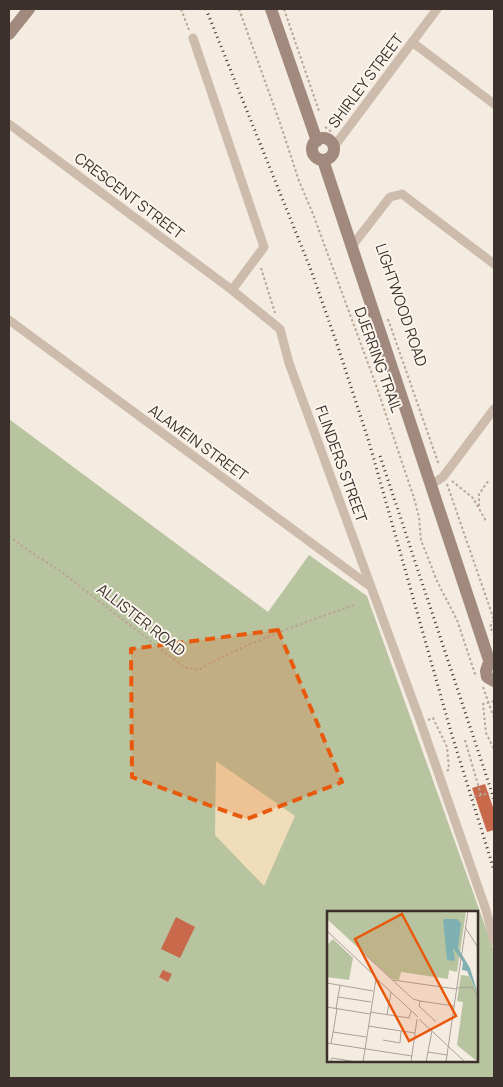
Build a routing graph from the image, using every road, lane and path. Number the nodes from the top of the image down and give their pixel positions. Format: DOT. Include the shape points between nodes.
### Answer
graph roads {
  1 [pos="29,9"];
  2 [pos="181,9"];
  3 [pos="239,9"];
  4 [pos="271,9"];
  5 [pos="284,9"];
  6 [pos="437,9"];
  7 [pos="9,34"];
  8 [pos="193,38"];
  9 [pos="412,42"];
  10 [pos="494,104"];
  11 [pos="322,118"];
  12 [pos="9,124"];
  13 [pos="325,127"];
  14 [pos="317,141"];
  15 [pos="336,143"];
  16 [pos="323,160"];
  17 [pos="352,246"];
  18 [pos="257,256"];
  19 [pos="494,264"];
  20 [pos="232,290"];
  21 [pos="386,312"];
  22 [pos="9,320"];
  23 [pos="280,329"];
  24 [pos="494,409"];
  25 [pos="444,477"];
  26 [pos="489,480"];
  27 [pos="452,481"];
  28 [pos="432,484"];
  29 [pos="480,509"];
  30 [pos="486,521"];
  31 [pos="9,536"];
  32 [pos="371,587"];
  33 [pos="354,605"];
  34 [pos="494,620"];
  35 [pos="494,634"];
  36 [pos="492,663"];
  37 [pos="494,681"];
  38 [pos="494,701"];
  39 [pos="489,703"];
  40 [pos="433,718"];
  41 [pos="494,718"];
  42 [pos="465,740"];
  43 [pos="494,749"];
  44 [pos="449,769"];
  45 [pos="489,793"];
  46 [pos="482,795"];
  47 [pos="474,797"];
  48 [pos="494,941"];
  1 -- 7 [label="main road"];
  2 -- 8 [label="path"];
  3 -- 39 [label="path, DJERRING TRAIL" via="379,394 414,498 422,540 437,581 457,620 474,675"];
  4 -- 14 [label="main road"];
  5 -- 11 [label="path"];
  6 -- 9 [label="street, SHIRLEY STREET"];
  8 -- 18 [label="street" via="264,247"];
  9 -- 10 [label="street"];
  9 -- 15 [label="street, SHIRLEY STREET"];
  12 -- 20 [label="street, CRESCENT STREET"];
  13 -- 15 [label="path" via="334,133"];
  14 -- 15 [label="main road" via="326,139"];
  14 -- 16 [label="main road" via="313,147 314,154"];
  15 -- 16 [label="main road" via="332,156"];
  16 -- 17 [label="main road, LIGHTWOOD ROAD"];
  17 -- 19 [label="street" via="390,197 402,194"];
  17 -- 28 [label="main road, LIGHTWOOD ROAD"];
  18 -- 20 [label="street"];
  18 -- 23 [label="path"];
  20 -- 23 [label="street"];
  21 -- 25 [label="path, LIGHTWOOD ROAD"];
  22 -- 32 [label="street, ALAMEIN STREET"];
  23 -- 32 [label="street, FLINDERS STREET" via="289,363"];
  24 -- 25 [label="street"];
  25 -- 28 [label="street"];
  25 -- 34 [label="path, LIGHTWOOD ROAD"];
  26 -- 29 [label="path" via="479,494"];
  27 -- 29 [label="path" via="473,498"];
  28 -- 36 [label="main road, LIGHTWOOD ROAD"];
  29 -- 30 [label="path"];
  31 -- 33 [label="path, ALLISTER ROAD" via="59,570 184,667 198,670 229,652"];
  32 -- 48 [label="street, FLINDERS STREET" via="421,723"];
  34 -- 35 [label="path, LIGHTWOOD ROAD" via="490,627"];
  36 -- 37 [label="main road, LIGHTWOOD ROAD" via="486,668 486,674"];
  38 -- 39 [label="path"];
  39 -- 41 [label="path, DJERRING TRAIL"];
  39 -- 43 [label="path" via="483,704 486,733"];
  40 -- 44 [label="path" via="447,747"];
  42 -- 46 [label="path"];
  45 -- 46 [label="path"];
  46 -- 47 [label="path"];
}
